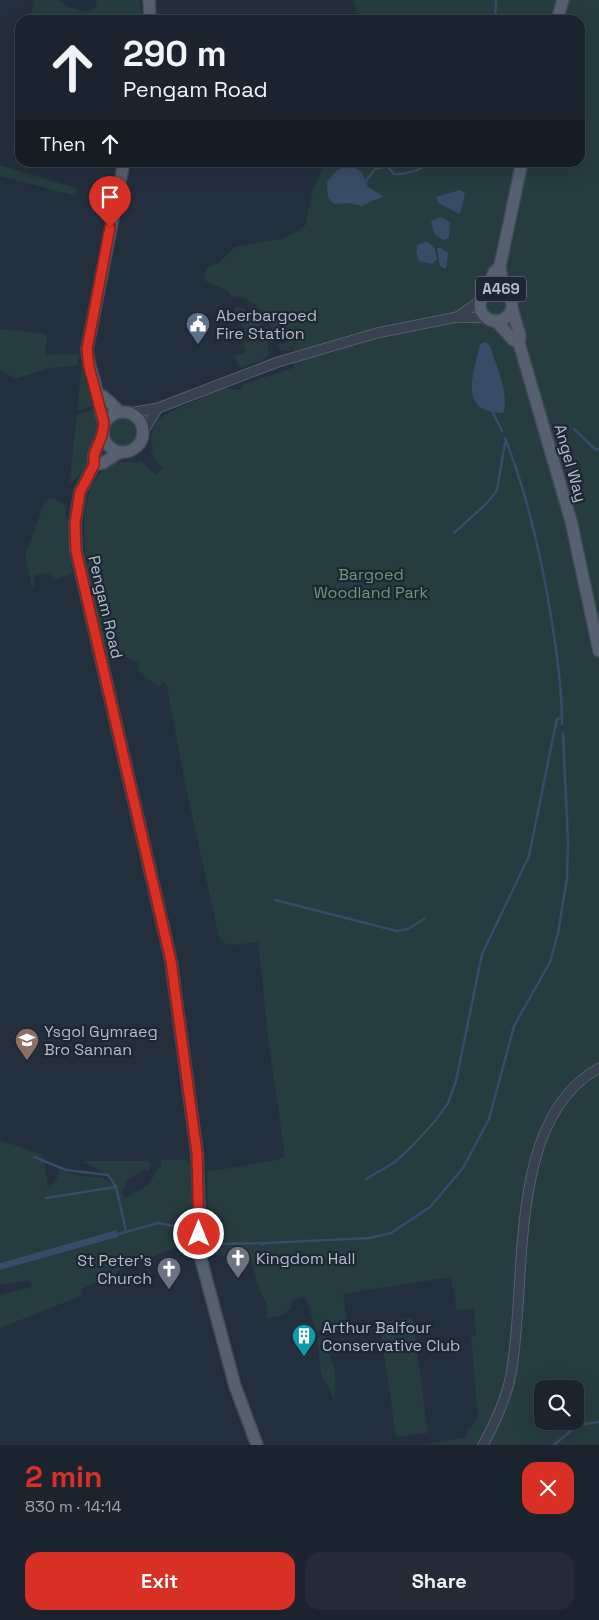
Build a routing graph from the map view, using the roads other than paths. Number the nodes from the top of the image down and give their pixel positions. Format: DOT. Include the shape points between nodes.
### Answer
graph roads {
  1 [pos="149,0"];
  2 [pos="563,0"];
  3 [pos="150,15"];
  4 [pos="558,15"];
  5 [pos="123,167"];
  6 [pos="521,167"];
  7 [pos="500,266"];
  8 [pos="503,290"];
  9 [pos="483,296"];
  10 [pos="512,308"];
  11 [pos="457,317"];
  12 [pos="492,320"];
  13 [pos="518,343"];
  14 [pos="98,394"];
  15 [pos="158,408"];
  16 [pos="125,412"];
  17 [pos="104,423"];
  18 [pos="143,432"];
  19 [pos="102,435"];
  20 [pos="120,452"];
  21 [pos="94,465"];
  22 [pos="599,651"];
  23 [pos="599,1068"];
  24 [pos="257,1445"];
  25 [pos="483,1445"];
  1 -- 3 [label="main road"];
  2 -- 4 [label="main road"];
  5 -- 14 [label="main road" via="88,341 89,367"];
  6 -- 7 [label="main road, A469"];
  7 -- 8 [label="main road, A469"];
  7 -- 9 [label="main road, A469"];
  8 -- 9 [label="main road, A469" via="494,289"];
  8 -- 10 [label="main road, A469" via="511,298"];
  9 -- 11 [label="street"];
  9 -- 12 [label="main road, A469" via="480,311"];
  10 -- 12 [label="main road, A469" via="507,318"];
  10 -- 13 [label="main road, Angel Way / A469" via="520,336"];
  11 -- 12 [label="street"];
  11 -- 15 [label="street" via="377,333 278,362"];
  12 -- 13 [label="main road, Angel Way / A469"];
  13 -- 22 [label="main road, Angel Way / A469" via="571,521"];
  14 -- 16 [label="main road"];
  14 -- 17 [label="main road"];
  15 -- 16 [label="street"];
  15 -- 18 [label="street"];
  16 -- 17 [label="main road" via="112,414"];
  16 -- 18 [label="main road" via="139,420"];
  17 -- 19 [label="main road"];
  18 -- 20 [label="main road" via="134,448"];
  19 -- 20 [label="main road" via="107,445"];
  19 -- 21 [label="main road, Pengam Road" via="94,455"];
  20 -- 21 [label="main road"];
  21 -- 24 [label="main road, Pengam Road" via="80,492 75,523 76,551 171,961 199,1169 201,1259 235,1386"];
  23 -- 25 [label="street" via="574,1086 561,1101 547,1124 535,1156 511,1375 498,1416"];
}
